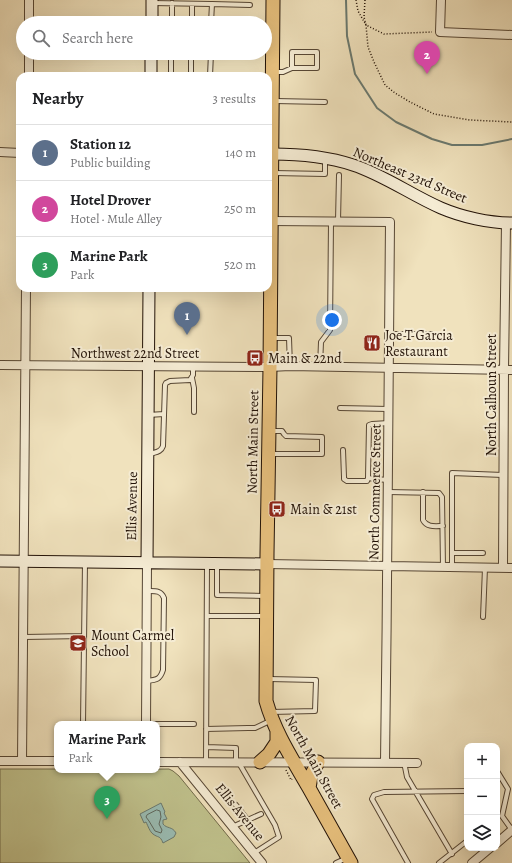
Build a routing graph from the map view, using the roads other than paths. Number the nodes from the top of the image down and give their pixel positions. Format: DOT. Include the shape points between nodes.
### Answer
graph roads {
  1 [pos="30,0"];
  2 [pos="273,0"];
  3 [pos="441,0"];
  4 [pos="152,2"];
  5 [pos="172,3"];
  6 [pos="192,4"];
  7 [pos="212,4"];
  8 [pos="250,5"];
  9 [pos="29,16"];
  10 [pos="152,16"];
  11 [pos="172,16"];
  12 [pos="192,16"];
  13 [pos="211,16"];
  14 [pos="512,35"];
  15 [pos="29,60"];
  16 [pos="151,60"];
  17 [pos="171,60"];
  18 [pos="191,60"];
  19 [pos="210,60"];
  20 [pos="292,68"];
  21 [pos="29,72"];
  22 [pos="151,72"];
  23 [pos="171,72"];
  24 [pos="191,72"];
  25 [pos="210,72"];
  26 [pos="273,72"];
  27 [pos="272,88"];
  28 [pos="325,102"];
  29 [pos="272,105"];
  30 [pos="0,152"];
  31 [pos="16,153"];
  32 [pos="272,154"];
  33 [pos="325,158"];
  34 [pos="272,173"];
  35 [pos="338,175"];
  36 [pos="272,221"];
  37 [pos="334,222"];
  38 [pos="509,223"];
  39 [pos="26,292"];
  40 [pos="149,292"];
  41 [pos="270,292"];
  42 [pos="508,296"];
  43 [pos="390,334"];
  44 [pos="432,334"];
  45 [pos="270,338"];
  46 [pos="0,365"];
  47 [pos="25,366"];
  48 [pos="148,366"];
  49 [pos="193,366"];
  50 [pos="290,366"];
  51 [pos="270,367"];
  52 [pos="320,367"];
  53 [pos="390,368"];
  54 [pos="508,370"];
  55 [pos="192,378"];
  56 [pos="340,408"];
  57 [pos="389,409"];
  58 [pos="194,412"];
  59 [pos="164,414"];
  60 [pos="148,415"];
  61 [pos="389,423"];
  62 [pos="269,431"];
  63 [pos="343,450"];
  64 [pos="268,454"];
  65 [pos="148,455"];
  66 [pos="504,475"];
  67 [pos="368,478"];
  68 [pos="388,480"];
  69 [pos="388,492"];
  70 [pos="423,492"];
  71 [pos="443,526"];
  72 [pos="452,553"];
  73 [pos="483,553"];
  74 [pos="0,560"];
  75 [pos="24,561"];
  76 [pos="85,562"];
  77 [pos="146,563"];
  78 [pos="212,564"];
  79 [pos="267,564"];
  80 [pos="387,566"];
  81 [pos="448,567"];
  82 [pos="486,567"];
  83 [pos="508,568"];
  84 [pos="146,591"];
  85 [pos="267,596"];
  86 [pos="207,616"];
  87 [pos="267,616"];
  88 [pos="483,617"];
  89 [pos="84,636"];
  90 [pos="24,637"];
  91 [pos="266,679"];
  92 [pos="146,681"];
  93 [pos="83,721"];
  94 [pos="146,721"];
  95 [pos="272,721"];
  96 [pos="160,724"];
  97 [pos="194,724"];
  98 [pos="206,729"];
  99 [pos="206,748"];
  100 [pos="0,761"];
  101 [pos="22,761"];
  102 [pos="54,761"];
  103 [pos="160,762"];
  104 [pos="180,762"];
  105 [pos="206,762"];
  106 [pos="237,762"];
  107 [pos="260,762"];
  108 [pos="318,762"];
  109 [pos="385,762"];
  110 [pos="404,762"];
  111 [pos="417,763"];
  112 [pos="288,765"];
  113 [pos="500,776"];
  114 [pos="309,788"];
  115 [pos="415,791"];
  116 [pos="464,791"];
  117 [pos="236,805"];
  118 [pos="260,814"];
  119 [pos="247,819"];
  120 [pos="232,827"];
  121 [pos="512,830"];
  122 [pos="500,840"];
  123 [pos="464,844"];
  124 [pos="486,851"];
  125 [pos="253,853"];
  126 [pos="452,854"];
  127 [pos="345,861"];
  128 [pos="262,863"];
  129 [pos="408,863"];
  130 [pos="439,863"];
  131 [pos="472,863"];
  1 -- 9 [label="street"];
  2 -- 26 [label="main road, North Main Street"];
  3 -- 14 [label="street" via="440,32"];
  4 -- 5 [label="lane"];
  4 -- 10 [label="street"];
  5 -- 6 [label="lane"];
  5 -- 11 [label="lane"];
  6 -- 7 [label="lane"];
  6 -- 12 [label="lane"];
  7 -- 8 [label="lane"];
  7 -- 13 [label="lane"];
  15 -- 21 [label="street"];
  16 -- 22 [label="street"];
  17 -- 23 [label="lane"];
  18 -- 24 [label="lane"];
  19 -- 25 [label="lane"];
  20 -- 20 [label="lane" via="317,68 317,52 292,52"];
  20 -- 26 [label="lane" via="283,72"];
  26 -- 27 [label="main road, North Main Street"];
  28 -- 29 [label="lane"];
  30 -- 31 [label="street"];
  32 -- 33 [label="street, Northeast 23rd Street"];
  33 -- 34 [label="lane" via="325,174"];
  33 -- 38 [label="street, Northeast 23rd Street" via="353,165 381,177 441,208 473,218"];
  35 -- 37 [label="lane"];
  36 -- 37 [label="street"];
  37 -- 43 [label="street, North Commerce Street" via="390,222"];
  37 -- 52 [label="lane" via="330,330 321,342"];
  38 -- 42 [label="street, North Calhoun Street"];
  39 -- 47 [label="street"];
  40 -- 48 [label="street, Ellis Avenue"];
  41 -- 45 [label="main road, North Main Street"];
  42 -- 54 [label="street, North Calhoun Street"];
  43 -- 44 [label="lane"];
  43 -- 53 [label="street, North Commerce Street"];
  45 -- 50 [label="lane" via="289,338"];
  45 -- 51 [label="main road, North Main Street"];
  46 -- 47 [label="street, Northwest 22nd Street"];
  47 -- 48 [label="street, Northwest 22nd Street"];
  47 -- 75 [label="street"];
  48 -- 49 [label="street, Northwest 22nd Street"];
  48 -- 60 [label="street, Ellis Avenue"];
  49 -- 51 [label="street, Northwest 22nd Street"];
  49 -- 55 [label="lane"];
  50 -- 51 [label="street, Northwest 22nd Street"];
  50 -- 52 [label="street, Northwest 22nd Street"];
  51 -- 62 [label="main road, North Main Street"];
  52 -- 53 [label="street, Northwest 22nd Street"];
  53 -- 54 [label="street, Northwest 22nd Street"];
  53 -- 57 [label="street, North Commerce Street"];
  54 -- 66 [label="street, North Calhoun Street"];
  55 -- 58 [label="lane"];
  55 -- 59 [label="lane" via="166,383"];
  56 -- 57 [label="lane"];
  57 -- 61 [label="street, North Commerce Street"];
  59 -- 60 [label="lane"];
  59 -- 65 [label="lane" via="162,449"];
  60 -- 65 [label="street, Ellis Avenue"];
  61 -- 67 [label="lane" via="369,425"];
  61 -- 68 [label="street, North Commerce Street"];
  62 -- 64 [label="main road, North Main Street"];
  62 -- 64 [label="lane" via="282,431 286,436 322,437 322,454"];
  63 -- 67 [label="lane" via="344,479 367,481"];
  64 -- 79 [label="main road, North Main Street"];
  65 -- 77 [label="street, Ellis Avenue"];
  66 -- 72 [label="lane" via="452,473"];
  66 -- 83 [label="street, North Calhoun Street"];
  67 -- 68 [label="lane"];
  68 -- 69 [label="street, North Commerce Street"];
  69 -- 70 [label="lane"];
  69 -- 80 [label="street, North Commerce Street"];
  70 -- 71 [label="lane" via="439,493 442,497"];
  70 -- 71 [label="lane" via="424,523"];
  71 -- 81 [label="lane"];
  72 -- 73 [label="lane"];
  72 -- 81 [label="lane"];
  74 -- 75 [label="street"];
  75 -- 76 [label="street"];
  75 -- 90 [label="street"];
  76 -- 77 [label="street"];
  76 -- 89 [label="lane"];
  77 -- 78 [label="street"];
  77 -- 84 [label="street, Ellis Avenue"];
  78 -- 79 [label="street"];
  78 -- 85 [label="lane" via="217,595"];
  78 -- 86 [label="lane"];
  79 -- 80 [label="street"];
  79 -- 85 [label="main road, North Main Street"];
  80 -- 81 [label="street"];
  80 -- 109 [label="street, North Commerce Street"];
  81 -- 82 [label="street"];
  82 -- 83 [label="street"];
  82 -- 88 [label="lane"];
  84 -- 92 [label="street, Ellis Avenue"];
  84 -- 92 [label="lane" via="159,592 164,598 163,670 156,680"];
  85 -- 87 [label="main road, North Main Street"];
  86 -- 87 [label="lane"];
  86 -- 98 [label="lane"];
  87 -- 91 [label="main road, North Main Street"];
  89 -- 90 [label="lane"];
  89 -- 93 [label="lane"];
  90 -- 101 [label="street"];
  91 -- 95 [label="main road, North Main Street" via="266,701"];
  91 -- 95 [label="lane" via="316,680 315,711"];
  92 -- 94 [label="street, Ellis Avenue"];
  95 -- 98 [label="lane" via="255,728"];
  95 -- 107 [label="main road" via="277,742"];
  95 -- 112 [label="main road, North Main Street"];
  96 -- 97 [label="lane"];
  98 -- 99 [label="lane"];
  99 -- 105 [label="lane"];
  99 -- 106 [label="lane" via="236,748"];
  100 -- 101 [label="street"];
  101 -- 102 [label="street"];
  103 -- 104 [label="street"];
  104 -- 105 [label="street"];
  104 -- 120 [label="street, Ellis Avenue"];
  105 -- 106 [label="street"];
  106 -- 107 [label="street"];
  106 -- 125 [label="lane" via="280,837"];
  107 -- 112 [label="street"];
  108 -- 109 [label="street"];
  108 -- 112 [label="street"];
  108 -- 114 [label="main road" via="311,776"];
  109 -- 110 [label="street"];
  110 -- 111 [label="street"];
  110 -- 115 [label="lane" via="407,777"];
  112 -- 114 [label="main road, North Main Street"];
  113 -- 121 [label="lane" via="508,789 502,816"];
  114 -- 127 [label="main road, North Main Street"];
  115 -- 116 [label="lane"];
  115 -- 126 [label="lane"];
  115 -- 129 [label="lane" via="384,792 374,795 372,799"];
  117 -- 119 [label="lane"];
  118 -- 119 [label="lane"];
  119 -- 120 [label="lane"];
  120 -- 125 [label="street, Ellis Avenue"];
  121 -- 122 [label="street"];
  123 -- 126 [label="lane"];
  124 -- 131 [label="street"];
  125 -- 128 [label="street, Ellis Avenue"];
  126 -- 130 [label="lane"];
}
